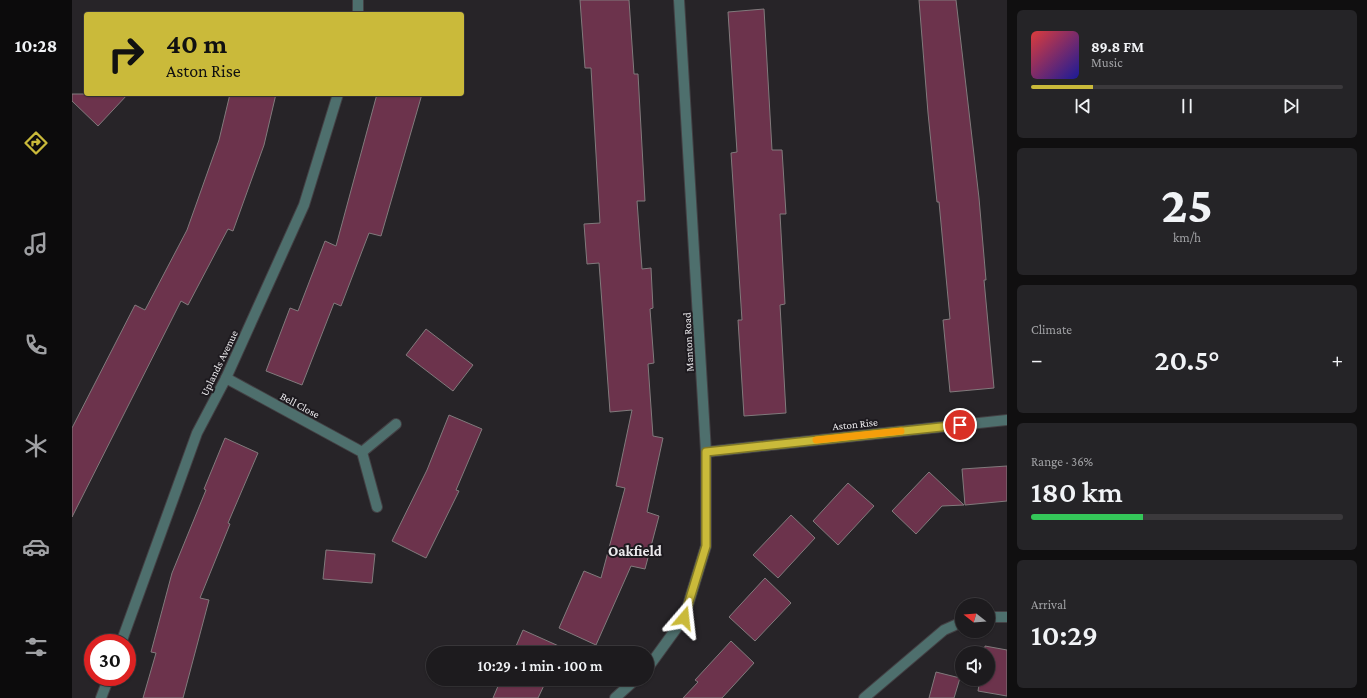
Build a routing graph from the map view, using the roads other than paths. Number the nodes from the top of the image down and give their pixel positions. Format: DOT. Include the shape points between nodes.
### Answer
graph roads {
  1 [pos="358,0"];
  2 [pos="679,0"];
  3 [pos="358,12"];
  4 [pos="337,96"];
  5 [pos="226,378"];
  6 [pos="1007,420"];
  7 [pos="396,424"];
  8 [pos="362,452"];
  9 [pos="706,452"];
  10 [pos="377,507"];
  11 [pos="995,617"];
  12 [pos="1007,617"];
  13 [pos="955,625"];
  14 [pos="124,634"];
  15 [pos="654,659"];
  16 [pos="106,686"];
  17 [pos="628,686"];
  18 [pos="101,698"];
  19 [pos="615,698"];
  20 [pos="864,698"];
  1 -- 3 [label="street"];
  2 -- 9 [label="street, Manton Road"];
  4 -- 5 [label="street, Uplands Avenue" via="304,205"];
  5 -- 8 [label="street, Bell Close"];
  5 -- 14 [label="street, Uplands Avenue" via="197,433"];
  6 -- 9 [label="street, Aston Rise"];
  7 -- 8 [label="street"];
  8 -- 10 [label="street"];
  9 -- 15 [label="street, Manton Road" via="706,546 684,618"];
  11 -- 12 [label="street"];
  13 -- 20 [label="street" via="944,630"];
  16 -- 18 [label="street"];
  17 -- 19 [label="street"];
}
